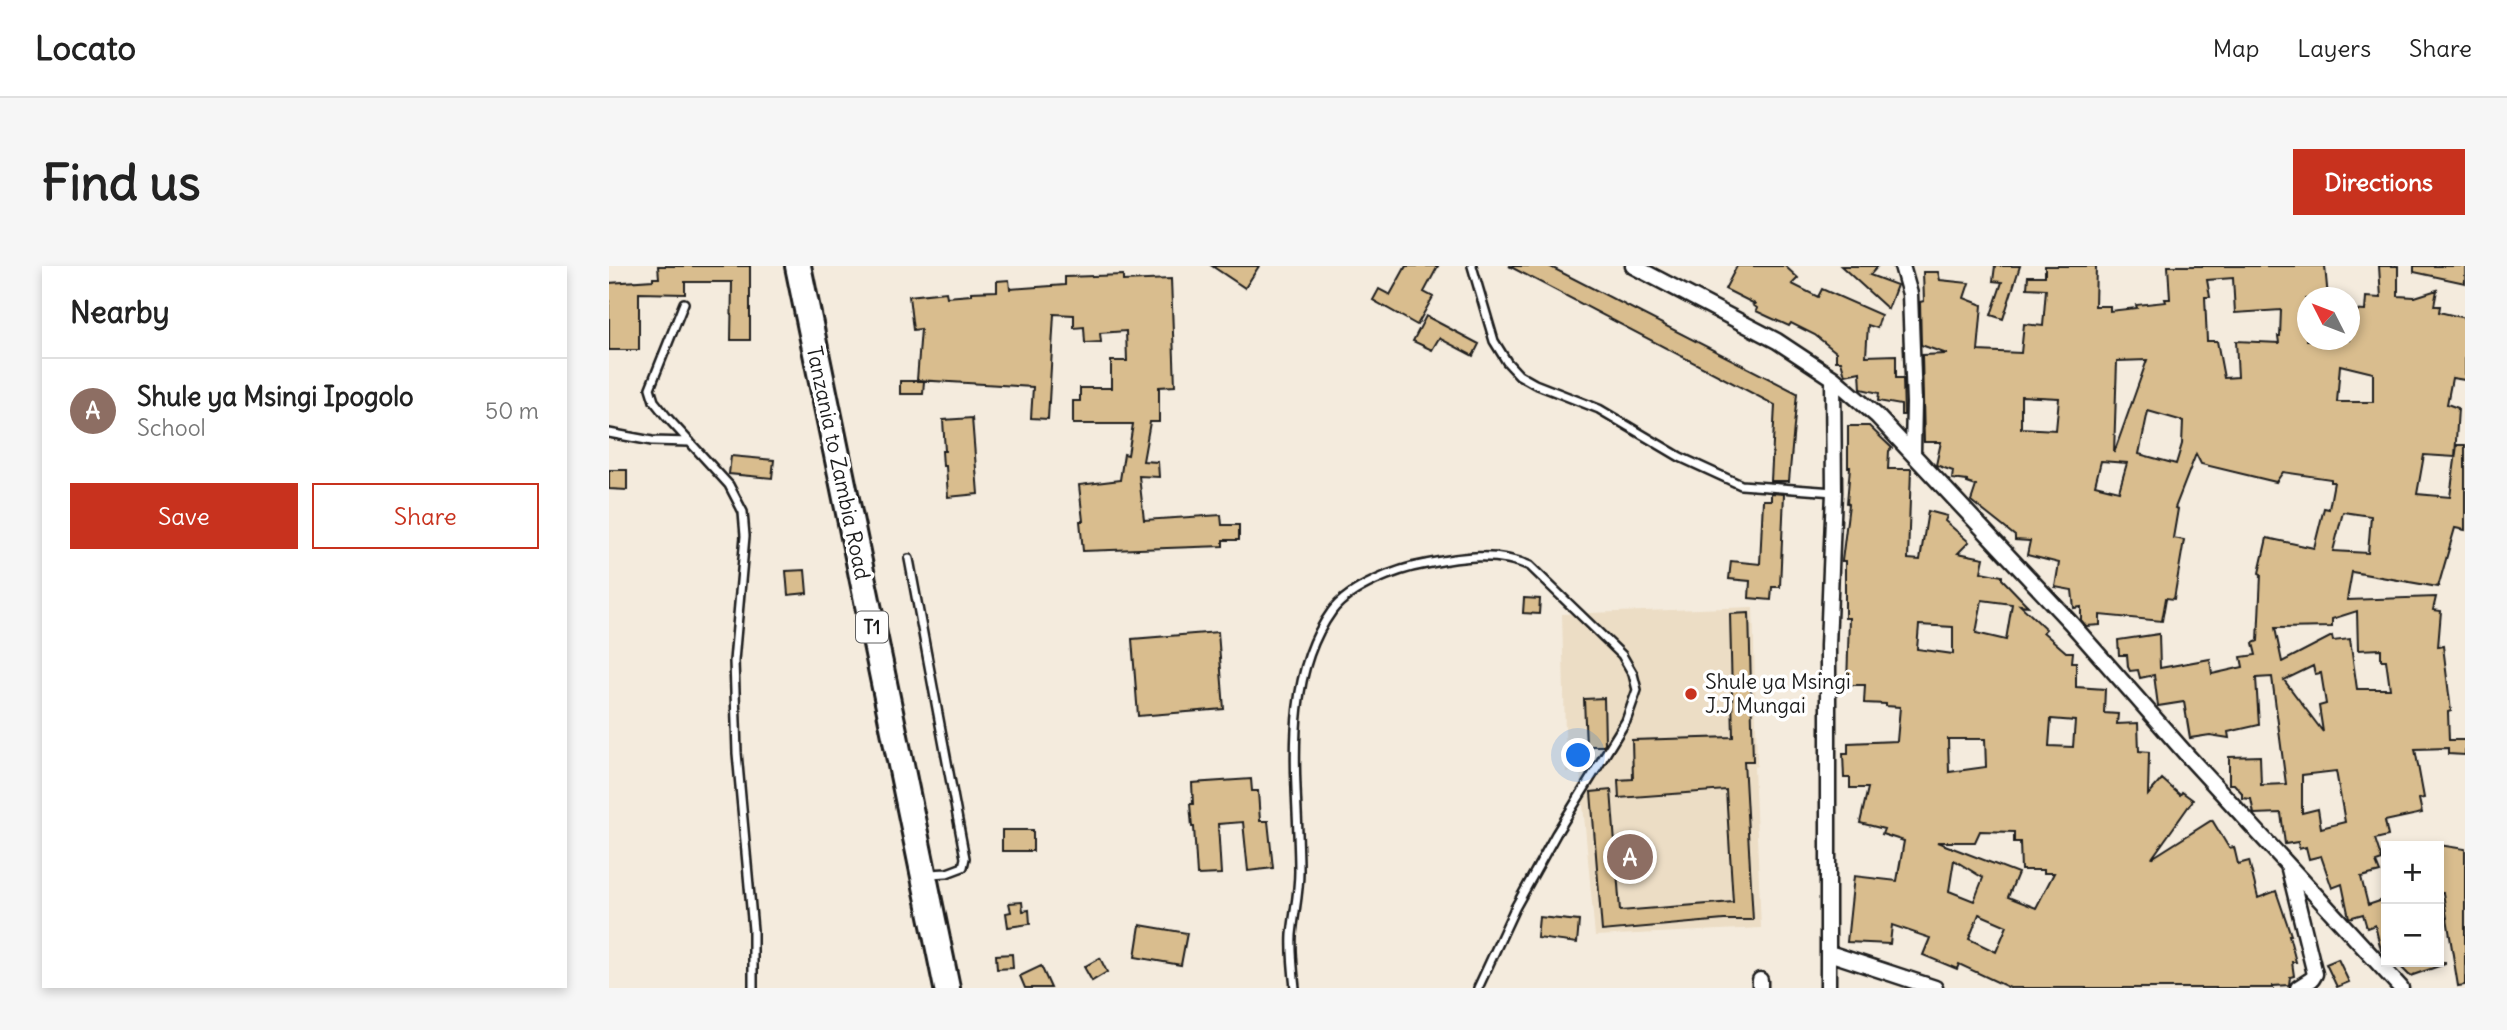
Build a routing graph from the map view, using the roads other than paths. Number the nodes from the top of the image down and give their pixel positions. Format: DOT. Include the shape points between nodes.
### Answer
graph roads {
  1 [pos="798,266"];
  2 [pos="1472,266"];
  3 [pos="1633,266"];
  4 [pos="1902,266"];
  5 [pos="684,303"];
  6 [pos="1833,378"];
  7 [pos="609,433"];
  8 [pos="690,442"];
  9 [pos="1913,453"];
  10 [pos="1834,492"];
  11 [pos="909,559"];
  12 [pos="2287,864"];
  13 [pos="925,874"];
  14 [pos="1829,953"];
  15 [pos="753,988"];
  16 [pos="947,988"];
  17 [pos="1295,988"];
  18 [pos="1478,988"];
  19 [pos="1828,988"];
  20 [pos="1935,988"];
  21 [pos="2298,988"];
  22 [pos="2401,988"];
  1 -- 13 [label="highway, Tanzania to Zambia Road / T1"];
  2 -- 10 [label="lane" via="1494,341 1520,375 1599,409 1680,457 1741,485"];
  3 -- 6 [label="street" via="1777,341"];
  4 -- 9 [label="street" via="1910,293"];
  5 -- 8 [label="lane" via="650,388 654,401"];
  6 -- 9 [label="street"];
  6 -- 10 [label="street"];
  7 -- 8 [label="lane"];
  8 -- 15 [label="lane" via="729,485 743,512 734,661"];
  9 -- 12 [label="street"];
  10 -- 14 [label="street" via="1828,646"];
  11 -- 13 [label="lane" via="965,858 956,871"];
  12 -- 21 [label="street" via="2315,974"];
  12 -- 22 [label="street"];
  13 -- 16 [label="highway, Tanzania to Zambia Road / T1"];
  14 -- 19 [label="street"];
  14 -- 20 [label="street"];
  17 -- 18 [label="lane" via="1292,936 1299,872 1296,720 1305,669 1321,629 1333,609 1364,585 1405,568 1480,556 1513,558 1530,566 1622,655 1637,690 1626,721 1515,908"];
}
